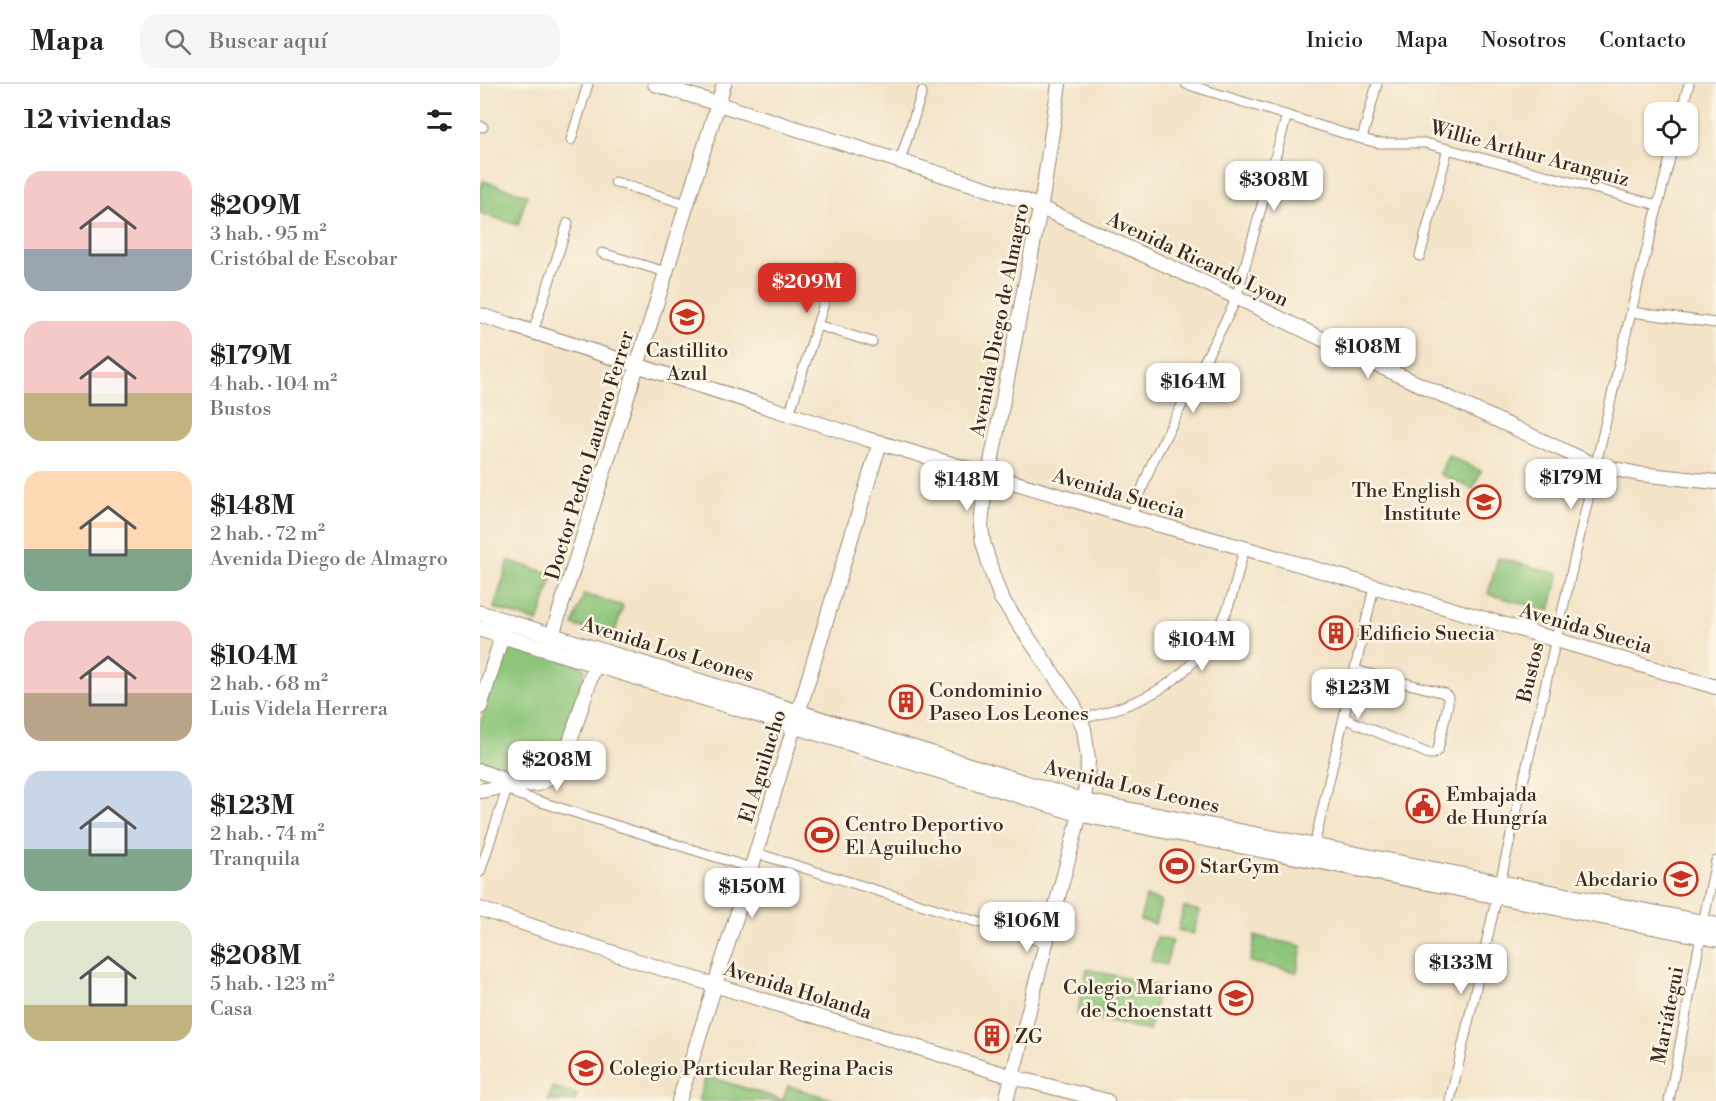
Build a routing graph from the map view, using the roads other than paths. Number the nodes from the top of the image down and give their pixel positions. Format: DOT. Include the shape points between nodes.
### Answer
graph roads {
  1 [pos="588,84"];
  2 [pos="655,84"];
  3 [pos="724,84"];
  4 [pos="1059,84"];
  5 [pos="1186,84"];
  6 [pos="1377,84"];
  7 [pos="1689,84"];
  8 [pos="922,92"];
  9 [pos="1684,102"];
  10 [pos="717,103"];
  11 [pos="1287,115"];
  12 [pos="571,140"];
  13 [pos="1362,140"];
  14 [pos="1448,148"];
  15 [pos="1670,156"];
  16 [pos="900,161"];
  17 [pos="615,182"];
  18 [pos="686,204"];
  19 [pos="1657,205"];
  20 [pos="1040,208"];
  21 [pos="567,223"];
  22 [pos="602,253"];
  23 [pos="1420,256"];
  24 [pos="666,272"];
  25 [pos="849,273"];
  26 [pos="1236,297"];
  27 [pos="1631,312"];
  28 [pos="480,315"];
  29 [pos="1716,323"];
  30 [pos="817,325"];
  31 [pos="533,332"];
  32 [pos="872,342"];
  33 [pos="637,366"];
  34 [pos="789,414"];
  35 [pos="880,442"];
  36 [pos="1595,465"];
  37 [pos="990,475"];
  38 [pos="1716,482"];
  39 [pos="1131,517"];
  40 [pos="1244,548"];
  41 [pos="1374,587"];
  42 [pos="480,613"];
  43 [pos="480,628"];
  44 [pos="505,628"];
  45 [pos="1556,639"];
  46 [pos="550,642"];
  47 [pos="598,657"];
  48 [pos="1355,670"];
  49 [pos="1716,687"];
  50 [pos="480,707"];
  51 [pos="1344,718"];
  52 [pos="796,719"];
  53 [pos="1081,719"];
  54 [pos="480,771"];
  55 [pos="507,785"];
  56 [pos="480,791"];
  57 [pos="1082,807"];
  58 [pos="1314,846"];
  59 [pos="756,853"];
  60 [pos="1716,861"];
  61 [pos="752,868"];
  62 [pos="480,872"];
  63 [pos="1499,889"];
  64 [pos="480,909"];
  65 [pos="1709,931"];
  66 [pos="1046,943"];
  67 [pos="715,984"];
  68 [pos="1013,1077"];
  69 [pos="679,1101"];
  70 [pos="1006,1101"];
  71 [pos="1107,1101"];
  72 [pos="1450,1101"];
  73 [pos="1669,1101"];
  1 -- 12 [label="street"];
  2 -- 10 [label="street, Avenida Ricardo Lyon"];
  3 -- 10 [label="street, Doctor Pedro Lautaro Ferrer"];
  4 -- 20 [label="street, Avenida Diego de Almagro"];
  5 -- 11 [label="street, Willie Arthur Aranguiz"];
  6 -- 13 [label="street"];
  7 -- 9 [label="street"];
  8 -- 16 [label="street"];
  10 -- 16 [label="street, Avenida Ricardo Lyon"];
  10 -- 18 [label="street, Doctor Pedro Lautaro Ferrer"];
  11 -- 13 [label="street, Willie Arthur Aranguiz"];
  11 -- 26 [label="street"];
  13 -- 14 [label="street, Willie Arthur Aranguiz" via="1416,142"];
  14 -- 19 [label="street, Willie Arthur Aranguiz"];
  14 -- 23 [label="street"];
  15 -- 19 [label="street, Bustos"];
  16 -- 20 [label="street, Avenida Ricardo Lyon"];
  17 -- 18 [label="street"];
  18 -- 24 [label="street, Doctor Pedro Lautaro Ferrer"];
  19 -- 27 [label="street, Bustos"];
  20 -- 26 [label="street, Avenida Ricardo Lyon"];
  20 -- 37 [label="street, Avenida Diego de Almagro"];
  21 -- 31 [label="street"];
  22 -- 24 [label="street"];
  24 -- 33 [label="street, Doctor Pedro Lautaro Ferrer"];
  25 -- 30 [label="street" via="835,268"];
  26 -- 36 [label="street, Avenida Ricardo Lyon"];
  26 -- 39 [label="street" via="1153,461"];
  27 -- 29 [label="street"];
  27 -- 36 [label="street, Bustos"];
  28 -- 31 [label="street, Avenida Suecia"];
  30 -- 32 [label="street"];
  30 -- 34 [label="street"];
  31 -- 33 [label="street, Avenida Suecia"];
  33 -- 34 [label="street, Avenida Suecia"];
  33 -- 46 [label="street, Doctor Pedro Lautaro Ferrer"];
  34 -- 35 [label="street, Avenida Suecia"];
  35 -- 37 [label="street, Avenida Suecia"];
  35 -- 52 [label="street, El Aguilucho"];
  36 -- 38 [label="street, Avenida Ricardo Lyon"];
  36 -- 45 [label="street, Bustos"];
  37 -- 39 [label="street, Avenida Suecia"];
  37 -- 53 [label="street, Avenida Diego de Almagro" via="981,526 1001,598"];
  39 -- 40 [label="street, Avenida Suecia"];
  40 -- 41 [label="street, Avenida Suecia"];
  40 -- 53 [label="street" via="1224,616 1202,653 1182,674 1129,705"];
  41 -- 45 [label="street, Avenida Suecia"];
  41 -- 48 [label="street"];
  42 -- 44 [label="main road"];
  43 -- 44 [label="main road"];
  44 -- 46 [label="main road, Avenida Los Leones"];
  44 -- 50 [label="street"];
  45 -- 49 [label="street, Avenida Suecia"];
  45 -- 63 [label="street, Bustos"];
  46 -- 47 [label="main road, Avenida Los Leones"];
  47 -- 52 [label="main road, Avenida Los Leones"];
  47 -- 55 [label="street" via="559,769 537,784"];
  48 -- 51 [label="street"];
  48 -- 51 [label="street" via="1444,693 1448,704 1438,750 1429,754"];
  51 -- 58 [label="street"];
  52 -- 57 [label="main road, Avenida Los Leones"];
  52 -- 59 [label="street, El Aguilucho"];
  53 -- 57 [label="street, Avenida Diego de Almagro" via="1088,759"];
  54 -- 55 [label="street"];
  55 -- 56 [label="street"];
  55 -- 61 [label="street" via="519,795"];
  55 -- 62 [label="street"];
  57 -- 58 [label="main road, Avenida Los Leones"];
  57 -- 63 [label="main road, Avenida Los Leones"];
  57 -- 66 [label="street, Avenida Diego de Almagro"];
  58 -- 63 [label="main road, Avenida Los Leones"];
  59 -- 61 [label="street, El Aguilucho"];
  59 -- 66 [label="street"];
  60 -- 65 [label="street, Mariátegui"];
  61 -- 67 [label="street, El Aguilucho"];
  63 -- 65 [label="main road, Avenida Los Leones"];
  63 -- 72 [label="street, Bustos"];
  64 -- 67 [label="street, Avenida Holanda"];
  65 -- 73 [label="street, Mariátegui"];
  66 -- 68 [label="street, Avenida Diego de Almagro"];
  67 -- 68 [label="street, Avenida Holanda"];
  67 -- 69 [label="street, El Aguilucho"];
  68 -- 70 [label="street, Avenida Diego de Almagro"];
  68 -- 71 [label="street, Avenida Holanda"];
}
